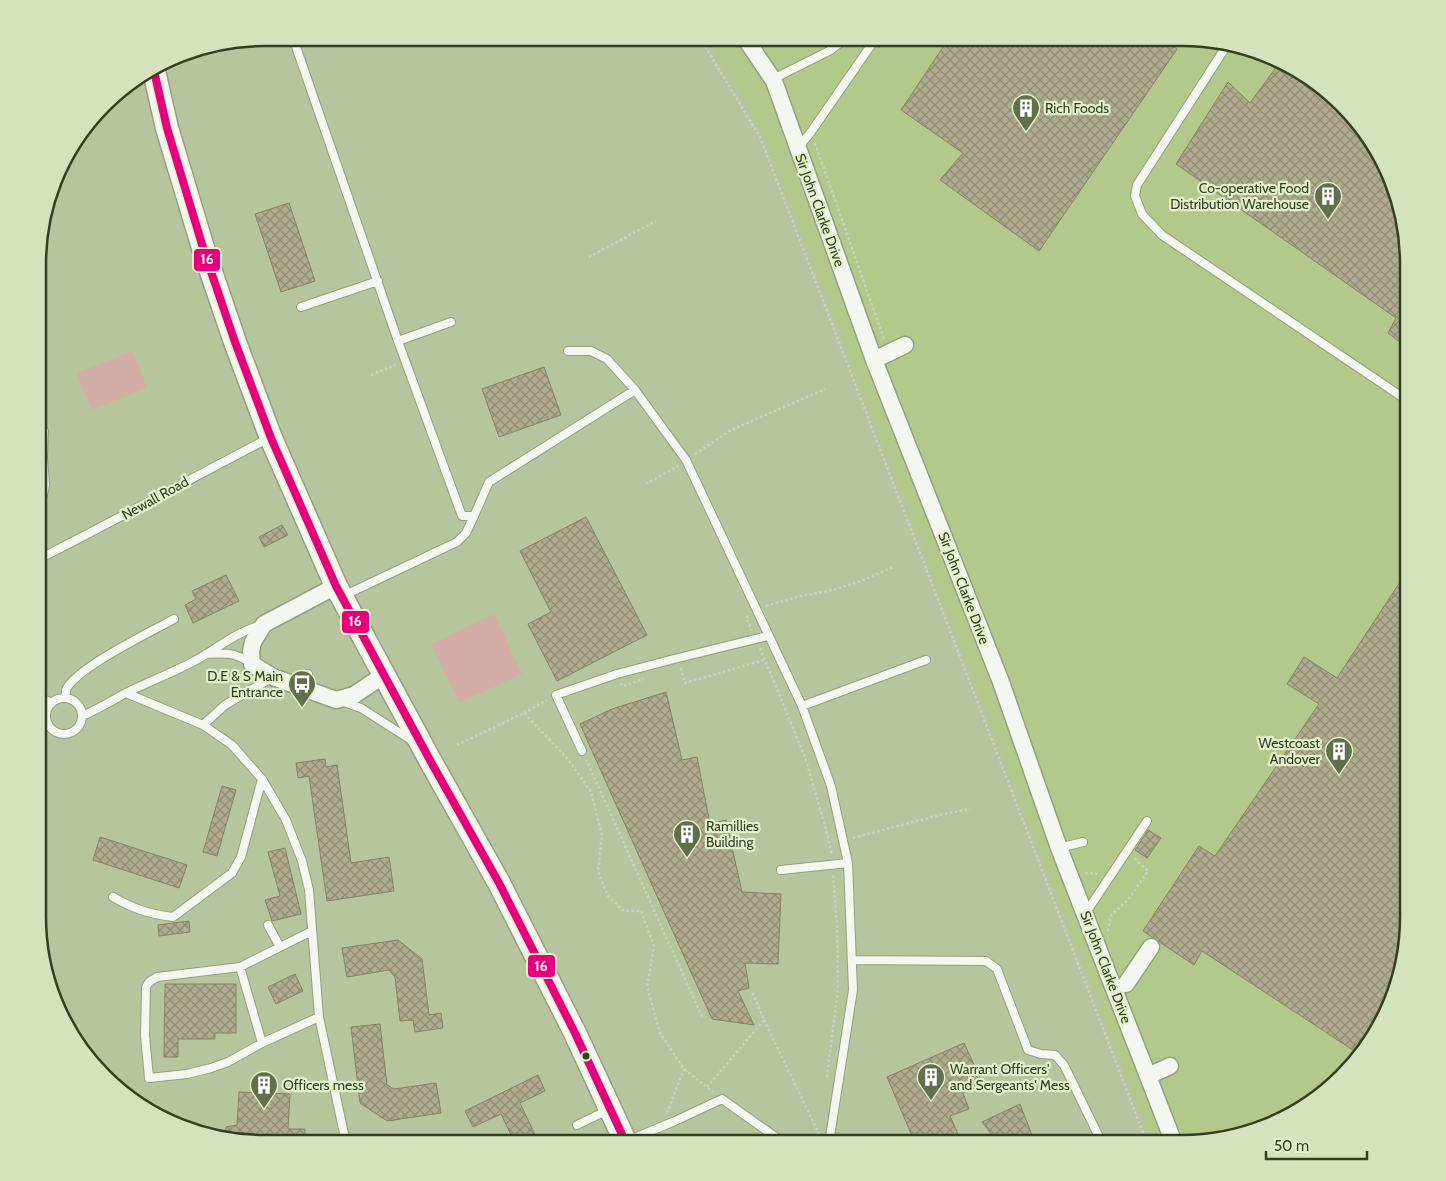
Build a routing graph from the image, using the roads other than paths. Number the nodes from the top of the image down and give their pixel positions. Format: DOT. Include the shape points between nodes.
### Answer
graph roads {
  1 [pos="296,46"];
  2 [pos="751,46"];
  3 [pos="836,46"];
  4 [pos="870,46"];
  5 [pos="1224,50"];
  6 [pos="155,75"];
  7 [pos="776,78"];
  8 [pos="798,148"];
  9 [pos="378,282"];
  10 [pos="301,307"];
  11 [pos="450,322"];
  12 [pos="398,341"];
  13 [pos="905,345"];
  14 [pos="568,351"];
  15 [pos="874,360"];
  16 [pos="635,390"];
  17 [pos="1400,396"];
  18 [pos="271,438"];
  19 [pos="474,516"];
  20 [pos="46,555"];
  21 [pos="339,591"];
  22 [pos="174,619"];
  23 [pos="264,624"];
  24 [pos="768,636"];
  25 [pos="206,654"];
  26 [pos="926,660"];
  27 [pos="252,664"];
  28 [pos="384,675"];
  29 [pos="273,677"];
  30 [pos="126,693"];
  31 [pos="65,698"];
  32 [pos="46,700"];
  33 [pos="336,700"];
  34 [pos="52,703"];
  35 [pos="802,706"];
  36 [pos="82,716"];
  37 [pos="202,726"];
  38 [pos="582,751"];
  39 [pos="431,762"];
  40 [pos="262,778"];
  41 [pos="1147,821"];
  42 [pos="1083,842"];
  43 [pos="1058,848"];
  44 [pos="848,863"];
  45 [pos="781,870"];
  46 [pos="113,897"];
  47 [pos="1085,914"];
  48 [pos="268,925"];
  49 [pos="312,931"];
  50 [pos="280,947"];
  51 [pos="1150,947"];
  52 [pos="852,960"];
  53 [pos="240,967"];
  54 [pos="1126,984"];
  55 [pos="319,1017"];
  56 [pos="262,1043"];
  57 [pos="1170,1066"];
  58 [pos="1148,1076"];
  59 [pos="610,1109"];
  60 [pos="577,1125"];
  61 [pos="344,1135"];
  62 [pos="623,1135"];
  63 [pos="643,1135"];
  64 [pos="773,1135"];
  65 [pos="830,1135"];
  66 [pos="1098,1135"];
  67 [pos="1171,1135"];
  1 -- 9 [label="lane"];
  2 -- 7 [label="street, Sir John Clarke Drive"];
  3 -- 7 [label="lane"];
  4 -- 8 [label="lane"];
  5 -- 17 [label="lane" via="1137,185 1135,196 1142,214 1162,235"];
  6 -- 18 [label="street" via="204,251"];
  7 -- 8 [label="street, Sir John Clarke Drive"];
  8 -- 15 [label="street, Sir John Clarke Drive"];
  9 -- 10 [label="lane"];
  9 -- 12 [label="lane"];
  11 -- 12 [label="lane"];
  12 -- 19 [label="lane" via="462,516"];
  13 -- 15 [label="street"];
  14 -- 16 [label="lane" via="590,351 607,359"];
  15 -- 43 [label="street, Sir John Clarke Drive" via="1001,682"];
  16 -- 19 [label="lane" via="489,482"];
  16 -- 24 [label="lane" via="686,460"];
  18 -- 20 [label="lane, Newall Road"];
  18 -- 21 [label="street"];
  19 -- 21 [label="lane" via="458,542"];
  21 -- 23 [label="street"];
  21 -- 28 [label="street"];
  22 -- 31 [label="lane" via="89,666 69,685"];
  23 -- 25 [label="lane" via="219,644"];
  23 -- 27 [label="street" via="253,642"];
  24 -- 35 [label="lane"];
  24 -- 38 [label="lane" via="618,674 556,694"];
  25 -- 27 [label="lane" via="229,653"];
  25 -- 30 [label="lane"];
  26 -- 35 [label="lane"];
  27 -- 29 [label="street"];
  28 -- 33 [label="street" via="354,695"];
  28 -- 39 [label="street"];
  29 -- 33 [label="street" via="306,681"];
  29 -- 37 [label="lane" via="225,705"];
  30 -- 36 [label="lane"];
  30 -- 37 [label="lane"];
  31 -- 34 [label="lane"];
  31 -- 36 [label="lane" via="79,706"];
  32 -- 34 [label="lane"];
  33 -- 39 [label="lane" via="361,708 384,721 412,740"];
  34 -- 36 [label="lane" via="47,711 47,721 58,732 74,731"];
  35 -- 44 [label="lane" via="831,786"];
  37 -- 40 [label="lane" via="232,745"];
  39 -- 59 [label="street" via="499,883"];
  40 -- 46 [label="lane" via="241,857 232,873 173,917 134,909"];
  40 -- 49 [label="lane" via="286,820 302,861 309,890"];
  41 -- 47 [label="lane"];
  42 -- 43 [label="lane"];
  43 -- 47 [label="street, Sir John Clarke Drive"];
  44 -- 45 [label="lane"];
  44 -- 52 [label="lane"];
  47 -- 58 [label="street, Sir John Clarke Drive"];
  48 -- 50 [label="lane"];
  49 -- 50 [label="lane"];
  49 -- 55 [label="lane"];
  50 -- 53 [label="lane"];
  51 -- 54 [label="street"];
  52 -- 65 [label="lane" via="853,990"];
  52 -- 66 [label="lane" via="986,961 997,969 1028,1050 1055,1055 1064,1065"];
  53 -- 56 [label="lane"];
  53 -- 56 [label="lane" via="157,977 149,982 146,987 145,1036 150,1078 211,1068"];
  55 -- 56 [label="lane"];
  55 -- 61 [label="lane"];
  57 -- 58 [label="street"];
  58 -- 67 [label="street, Sir John Clarke Drive"];
  59 -- 60 [label="lane"];
  59 -- 62 [label="street"];
  63 -- 64 [label="lane" via="722,1099"];
}
